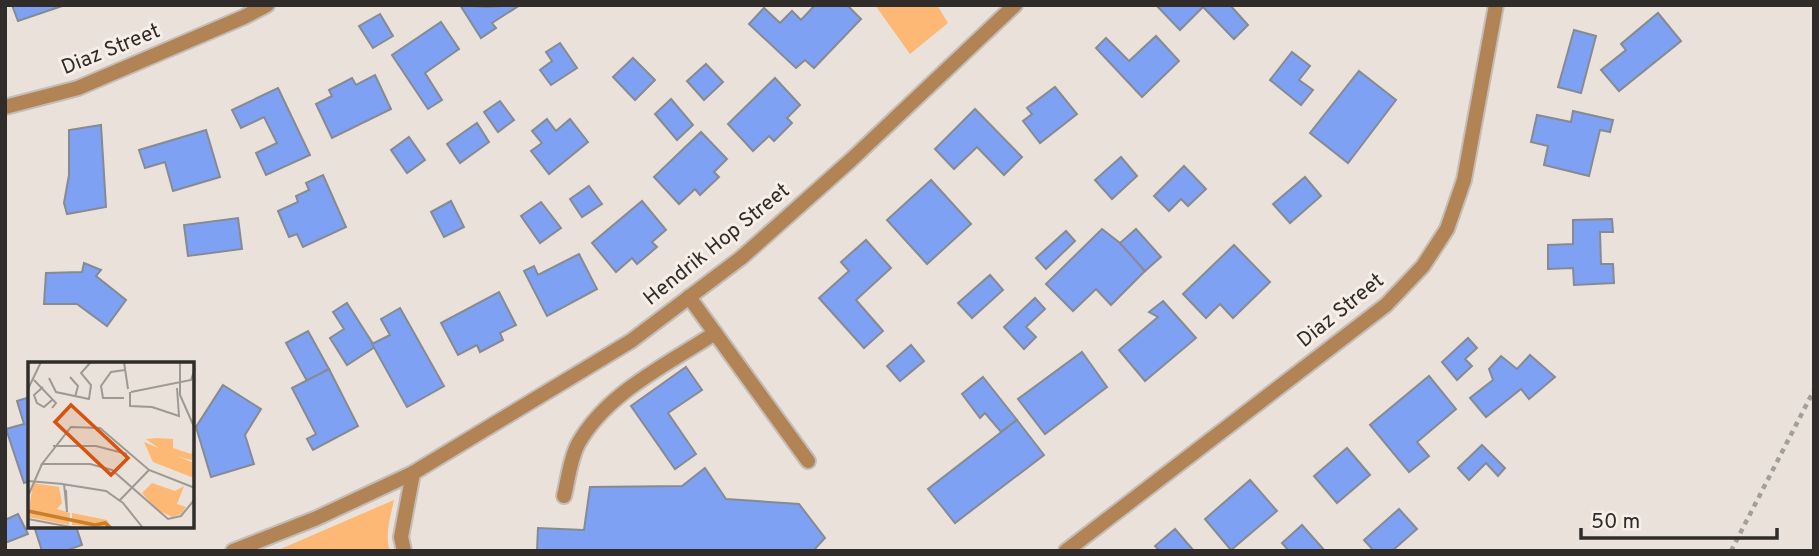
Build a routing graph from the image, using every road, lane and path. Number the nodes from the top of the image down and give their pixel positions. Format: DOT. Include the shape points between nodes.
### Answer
graph roads {
  1 [pos="267,5"];
  2 [pos="1015,5"];
  3 [pos="1496,5"];
  4 [pos="5,107"];
  5 [pos="689,297"];
  6 [pos="715,333"];
  7 [pos="1814,390"];
  8 [pos="808,461"];
  9 [pos="412,473"];
  10 [pos="564,496"];
  11 [pos="233,551"];
  12 [pos="404,551"];
  13 [pos="1066,551"];
  14 [pos="1731,551"];
  1 -- 4 [label="street, Diaz Street" via="78,88"];
  2 -- 5 [label="street, Hendrik Hop Street" via="851,160 741,258"];
  3 -- 13 [label="street, Diaz Street" via="1464,180 1447,229 1423,266 1386,305"];
  5 -- 6 [label="street"];
  5 -- 9 [label="street, Hendrik Hop Street" via="631,341"];
  6 -- 8 [label="street"];
  6 -- 10 [label="street" via="615,398 596,417 576,446"];
  7 -- 14 [label="path"];
  9 -- 11 [label="street, Hendrik Hop Street"];
  9 -- 12 [label="street" via="401,537"];
}
